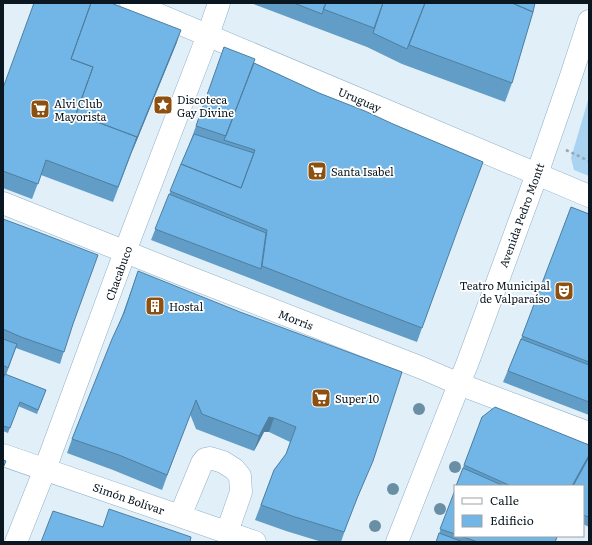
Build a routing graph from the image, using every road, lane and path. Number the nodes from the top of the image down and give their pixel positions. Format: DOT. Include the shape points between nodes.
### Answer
graph roads {
  1 [pos="131,3"];
  2 [pos="219,3"];
  3 [pos="589,21"];
  4 [pos="208,35"];
  5 [pos="537,174"];
  6 [pos="589,196"];
  7 [pos="3,203"];
  8 [pos="125,252"];
  9 [pos="459,384"];
  10 [pos="589,433"];
  11 [pos="3,455"];
  12 [pos="45,469"];
  13 [pos="180,516"];
  14 [pos="227,532"];
  15 [pos="16,542"];
  16 [pos="255,542"];
  17 [pos="397,542"];
  1 -- 4 [label="street, Uruguay"];
  2 -- 4 [label="street, Chacabuco"];
  3 -- 5 [label="street, Avenida Pedro Montt"];
  4 -- 5 [label="street, Uruguay"];
  4 -- 8 [label="street, Chacabuco"];
  5 -- 6 [label="street, Uruguay"];
  5 -- 9 [label="street, Avenida Pedro Montt"];
  7 -- 8 [label="street, Morris"];
  8 -- 9 [label="street, Morris"];
  8 -- 12 [label="street, Chacabuco"];
  9 -- 10 [label="street, Morris"];
  9 -- 17 [label="street, Avenida Pedro Montt"];
  11 -- 12 [label="street, Simón Bolívar"];
  12 -- 13 [label="street, Simón Bolívar"];
  12 -- 15 [label="street, Chacabuco"];
  13 -- 14 [label="street, Simón Bolívar"];
  13 -- 14 [label="street" via="205,459 223,462 234,468 240,476 241,492"];
  14 -- 16 [label="street, Simón Bolívar"];
}
